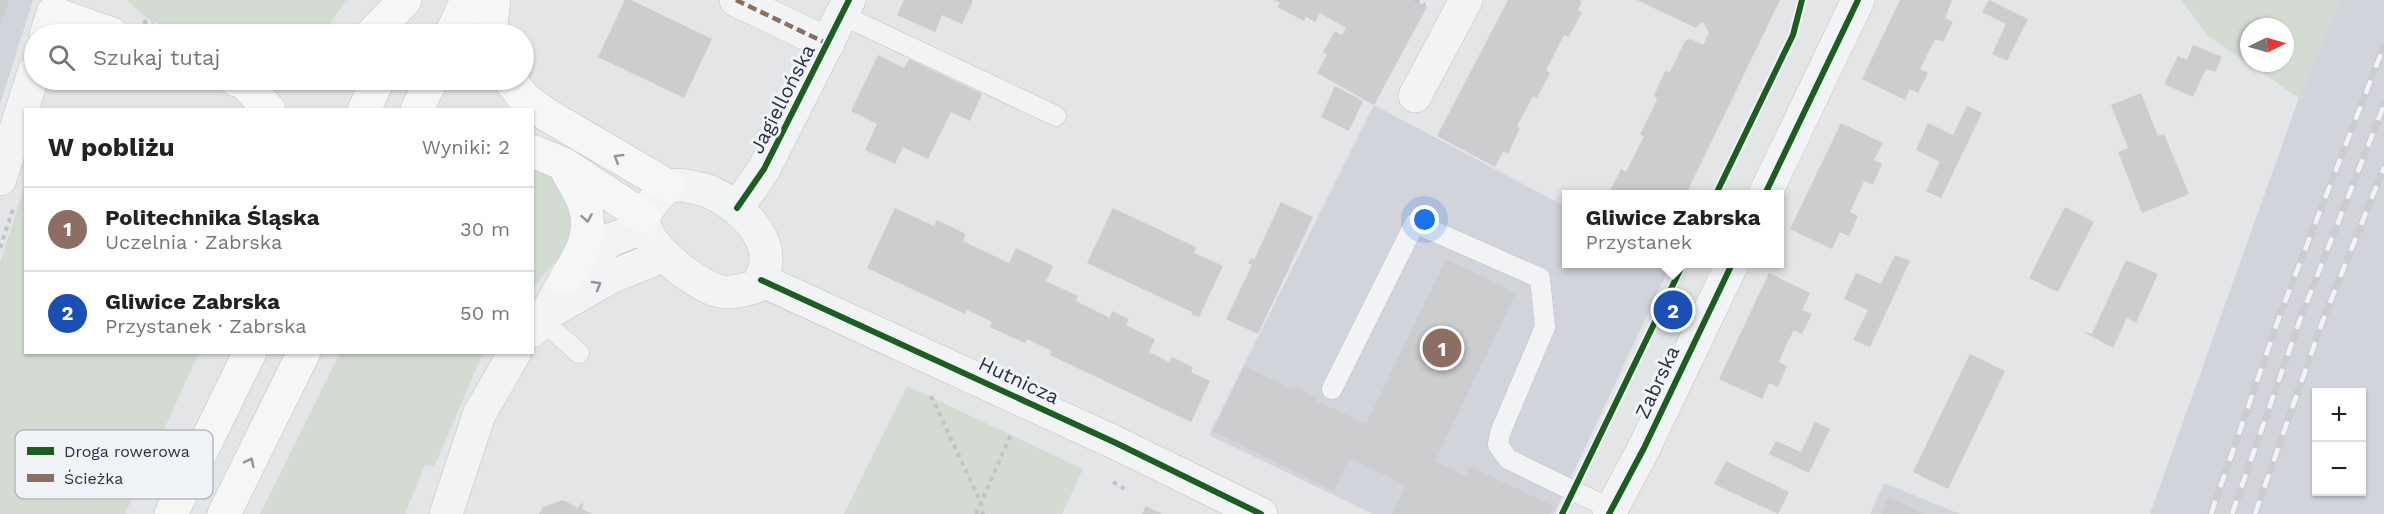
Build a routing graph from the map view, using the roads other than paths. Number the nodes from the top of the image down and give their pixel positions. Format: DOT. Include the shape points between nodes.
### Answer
graph roads {
  1 [pos="405,0"];
  2 [pos="415,0"];
  3 [pos="467,0"];
  4 [pos="494,0"];
  5 [pos="736,0"];
  6 [pos="1466,0"];
  7 [pos="1858,0"];
  8 [pos="846,7"];
  9 [pos="52,16"];
  10 [pos="78,24"];
  11 [pos="382,24"];
  12 [pos="404,24"];
  13 [pos="456,24"];
  14 [pos="491,24"];
  15 [pos="828,44"];
  16 [pos="28,90"];
  17 [pos="254,90"];
  18 [pos="373,90"];
  19 [pos="426,90"];
  20 [pos="518,90"];
  21 [pos="1415,96"];
  22 [pos="268,108"];
  23 [pos="365,108"];
  24 [pos="418,108"];
  25 [pos="1056,116"];
  26 [pos="534,152"];
  27 [pos="564,164"];
  28 [pos="0,180"];
  29 [pos="668,186"];
  30 [pos="1767,190"];
  31 [pos="736,208"];
  32 [pos="645,222"];
  33 [pos="665,255"];
  34 [pos="1730,268"];
  35 [pos="566,278"];
  36 [pos="761,280"];
  37 [pos="540,321"];
  38 [pos="579,353"];
  39 [pos="249,354"];
  40 [pos="303,354"];
  41 [pos="514,354"];
  42 [pos="1332,389"];
  43 [pos="212,430"];
  44 [pos="178,499"];
  45 [pos="1610,512"];
  46 [pos="171,514"];
  47 [pos="224,514"];
  48 [pos="446,514"];
  49 [pos="1261,514"];
  1 -- 11 [label="main road"];
  2 -- 12 [label="main road"];
  3 -- 13 [label="main road"];
  4 -- 14 [label="main road"];
  5 -- 15 [label="street"];
  6 -- 21 [label="street"];
  7 -- 30 [label="street"];
  8 -- 15 [label="street, Jagiellońska"];
  8 -- 25 [label="lane"];
  9 -- 10 [label="main road"];
  15 -- 31 [label="street, Jagiellońska" via="764,169"];
  16 -- 28 [label="street"];
  17 -- 22 [label="main road"];
  18 -- 23 [label="main road"];
  19 -- 24 [label="main road"];
  29 -- 20 [label="main road, one-way" via="547,115"];
  26 -- 27 [label="main road"];
  27 -- 32 [label="main road"];
  27 -- 35 [label="main road, one-way" via="584,203 589,229 582,253"];
  29 -- 31 [label="street" via="708,191"];
  29 -- 32 [label="street" via="655,199"];
  31 -- 36 [label="street" via="757,229 766,249 767,267"];
  32 -- 33 [label="street" via="649,239"];
  32 -- 35 [label="street" via="610,240"];
  33 -- 36 [label="street" via="707,288 733,293 755,287"];
  37 -- 33 [label="street, one-way" via="611,277"];
  34 -- 45 [label="street, Zabrska"];
  35 -- 37 [label="street"];
  36 -- 49 [label="street, Hutnicza"];
  37 -- 38 [label="lane"];
  39 -- 43 [label="main road"];
  47 -- 40 [label="main road, one-way"];
  41 -- 48 [label="street" via="479,415"];
  42 -- 45 [label="lane" via="1415,223 1540,278 1545,327 1498,445 1508,459"];
  44 -- 46 [label="main road"];
}
